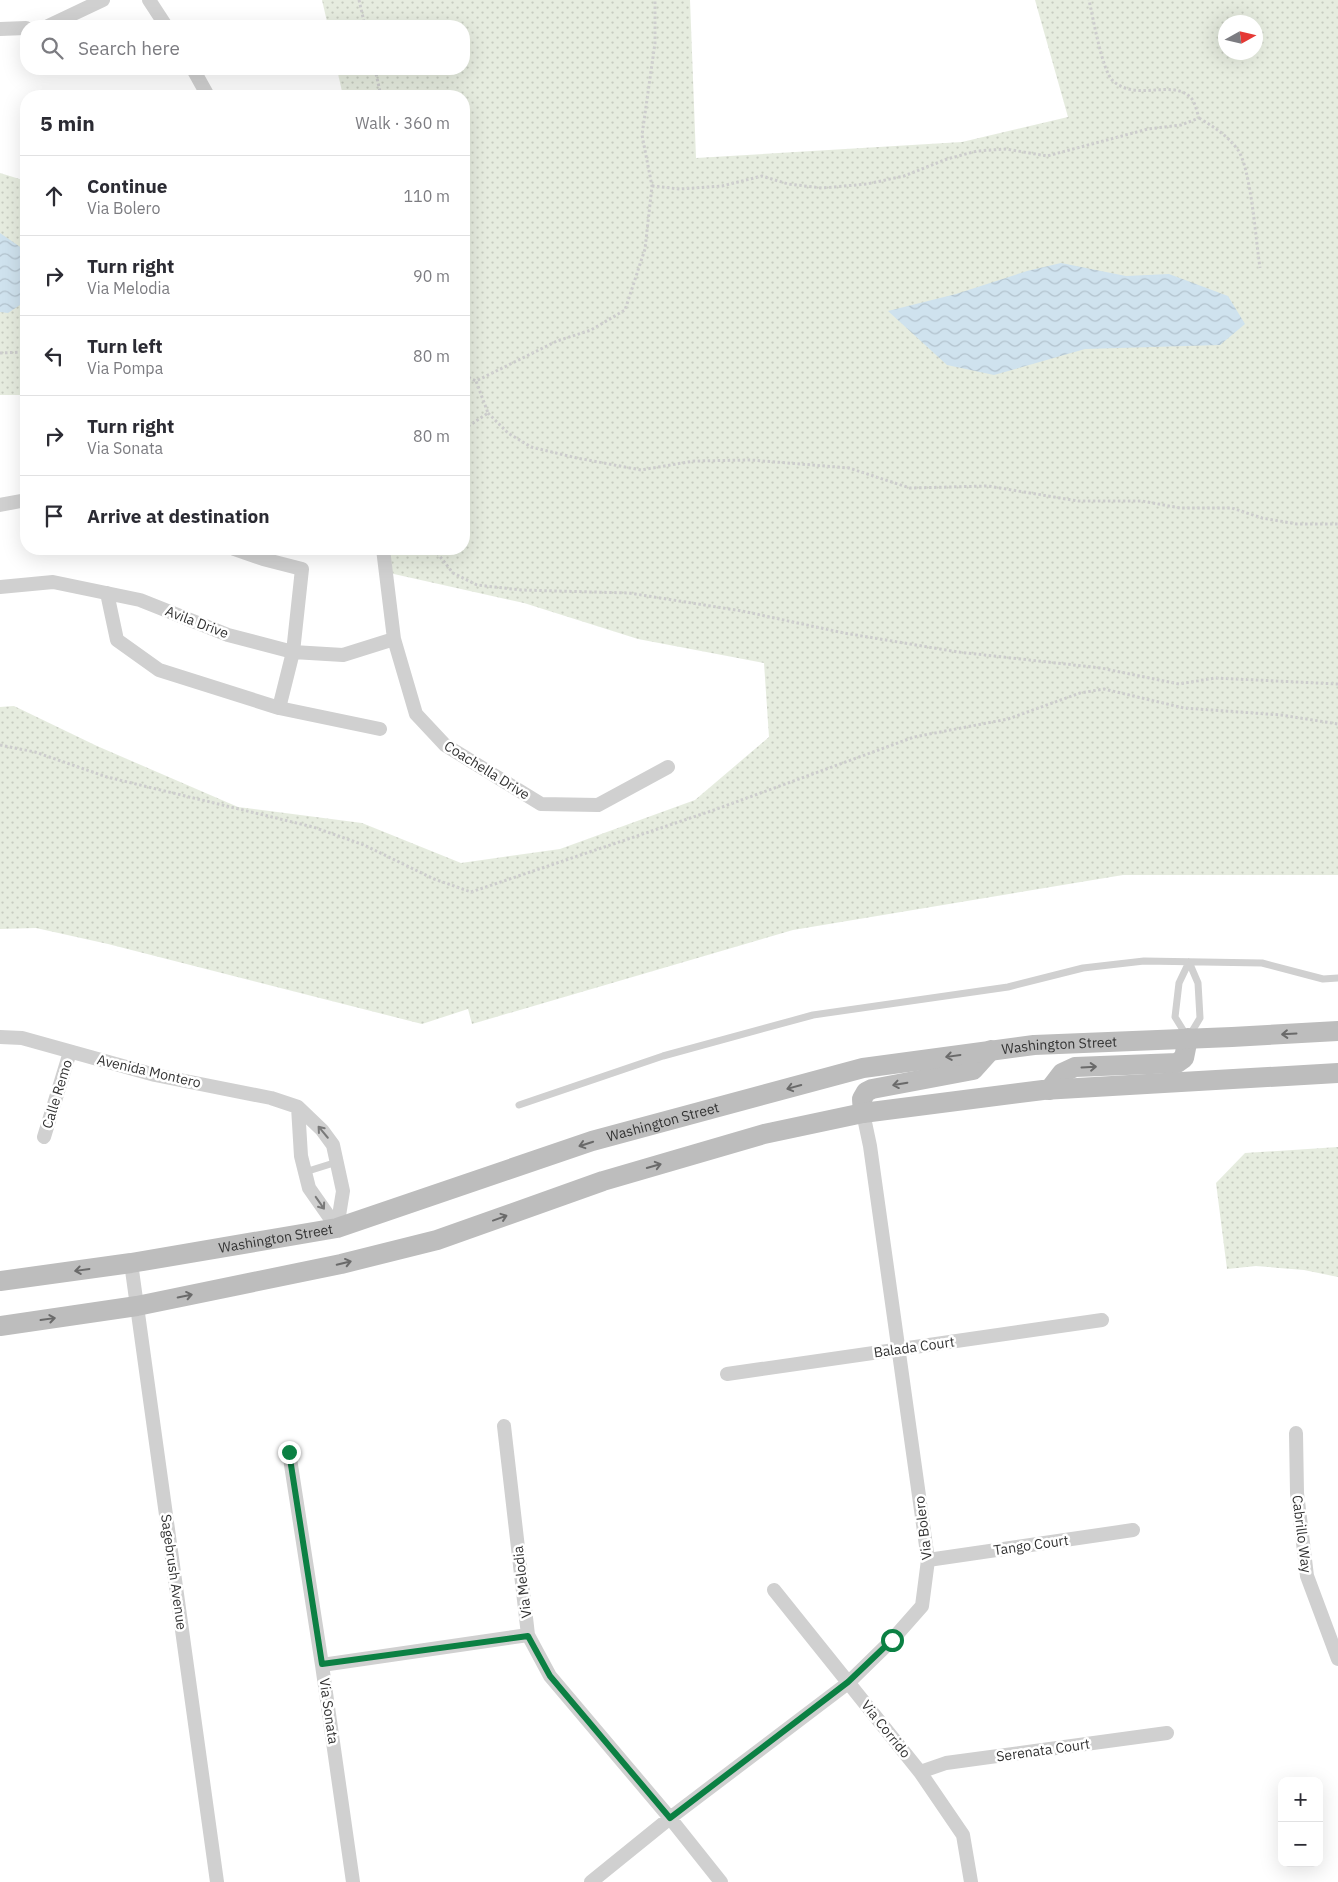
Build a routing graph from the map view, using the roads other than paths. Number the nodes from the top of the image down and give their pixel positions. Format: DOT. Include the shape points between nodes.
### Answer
graph roads {
  1 [pos="104,0"];
  2 [pos="149,0"];
  3 [pos="61,20"];
  4 [pos="162,20"];
  5 [pos="20,28"];
  6 [pos="0,29"];
  7 [pos="196,75"];
  8 [pos="204,90"];
  9 [pos="20,501"];
  10 [pos="0,505"];
  11 [pos="249,555"];
  12 [pos="384,555"];
  13 [pos="0,587"];
  14 [pos="107,593"];
  15 [pos="394,639"];
  16 [pos="293,652"];
  17 [pos="279,708"];
  18 [pos="380,729"];
  19 [pos="668,767"];
  20 [pos="1189,962"];
  21 [pos="1338,978"];
  22 [pos="1338,1031"];
  23 [pos="0,1037"];
  24 [pos="1188,1038"];
  25 [pos="991,1050"];
  26 [pos="70,1052"];
  27 [pos="1338,1072"];
  28 [pos="1049,1090"];
  29 [pos="519,1105"];
  30 [pos="298,1107"];
  31 [pos="863,1113"];
  32 [pos="44,1137"];
  33 [pos="337,1162"];
  34 [pos="306,1172"];
  35 [pos="338,1228"];
  36 [pos="131,1263"];
  37 [pos="0,1281"];
  38 [pos="137,1306"];
  39 [pos="1102,1320"];
  40 [pos="0,1326"];
  41 [pos="898,1349"];
  42 [pos="727,1374"];
  43 [pos="504,1426"];
  44 [pos="1296,1432"];
  45 [pos="289,1452"];
  46 [pos="1133,1530"];
  47 [pos="928,1560"];
  48 [pos="774,1590"];
  49 [pos="528,1636"];
  50 [pos="1338,1659"];
  51 [pos="322,1664"];
  52 [pos="848,1682"];
  53 [pos="1167,1733"];
  54 [pos="920,1772"];
  55 [pos="670,1818"];
  56 [pos="217,1882"];
  57 [pos="353,1882"];
  58 [pos="591,1882"];
  59 [pos="721,1882"];
  60 [pos="971,1882"];
  1 -- 3 [label="street"];
  2 -- 4 [label="street"];
  5 -- 6 [label="street"];
  7 -- 8 [label="street"];
  9 -- 10 [label="street"];
  11 -- 16 [label="street" via="302,569"];
  12 -- 15 [label="street, Coachella Drive"];
  13 -- 14 [label="street, Avila Drive" via="53,582"];
  14 -- 16 [label="street, Avila Drive" via="140,600 228,635"];
  14 -- 17 [label="street" via="117,640 159,670"];
  15 -- 16 [label="street, Avila Drive" via="344,655"];
  15 -- 19 [label="street, Coachella Drive" via="416,714 445,745 541,804 598,805"];
  16 -- 17 [label="street"];
  17 -- 18 [label="street"];
  20 -- 21 [label="lane" via="1262,963 1324,979"];
  20 -- 24 [label="lane" via="1198,983 1200,1018"];
  20 -- 24 [label="lane" via="1179,983 1175,1017"];
  20 -- 29 [label="lane" via="1144,961 1082,968 1008,987 813,1015 662,1056"];
  22 -- 24 [label="main road, Washington Street, one-way"];
  23 -- 26 [label="street, Avenida Montero" via="22,1038"];
  24 -- 25 [label="main road, Washington Street"];
  28 -- 24 [label="main road, one-way" via="1062,1074 1075,1067 1178,1062 1184,1058"];
  25 -- 31 [label="main road, one-way" via="973,1070 872,1089 862,1099"];
  25 -- 35 [label="main road, Washington Street, one-way" via="863,1068 592,1142"];
  26 -- 30 [label="street, Avenida Montero"];
  26 -- 32 [label="street, Calle Remo"];
  27 -- 28 [label="main road"];
  28 -- 31 [label="main road"];
  33 -- 30 [label="street, Avenida Montero, one-way" via="333,1145"];
  30 -- 34 [label="street" via="301,1156"];
  38 -- 31 [label="main road, one-way" via="341,1264 438,1240 603,1181 764,1134"];
  31 -- 41 [label="street, Via Bolero"];
  33 -- 34 [label="lane"];
  33 -- 35 [label="street, Avenida Montero" via="343,1191"];
  34 -- 35 [label="street, one-way" via="309,1188"];
  35 -- 36 [label="main road, Washington Street"];
  36 -- 37 [label="main road, Washington Street, one-way"];
  36 -- 38 [label="street, Sagebrush Avenue"];
  40 -- 38 [label="main road, one-way"];
  38 -- 56 [label="street, Sagebrush Avenue"];
  39 -- 41 [label="street, Balada Court"];
  41 -- 42 [label="street, Balada Court"];
  41 -- 47 [label="street, Via Bolero"];
  43 -- 49 [label="street, Via Melodia"];
  44 -- 50 [label="street, Cabrillo Way" via="1297,1493 1307,1576"];
  45 -- 51 [label="street, Via Sonata"];
  46 -- 47 [label="street, Tango Court"];
  47 -- 52 [label="street, Via Bolero" via="922,1606"];
  48 -- 52 [label="street, Via Corrido"];
  49 -- 51 [label="street"];
  49 -- 55 [label="street, Via Melodia" via="550,1676"];
  51 -- 57 [label="street, Via Sonata"];
  52 -- 54 [label="street, Via Corrido"];
  52 -- 55 [label="street, Via Bolero"];
  53 -- 54 [label="street, Serenata Court" via="946,1763"];
  54 -- 60 [label="street, Via Corrido" via="963,1835"];
  55 -- 58 [label="street, Via Bolero"];
  55 -- 59 [label="street, Via Melodia"];
}
